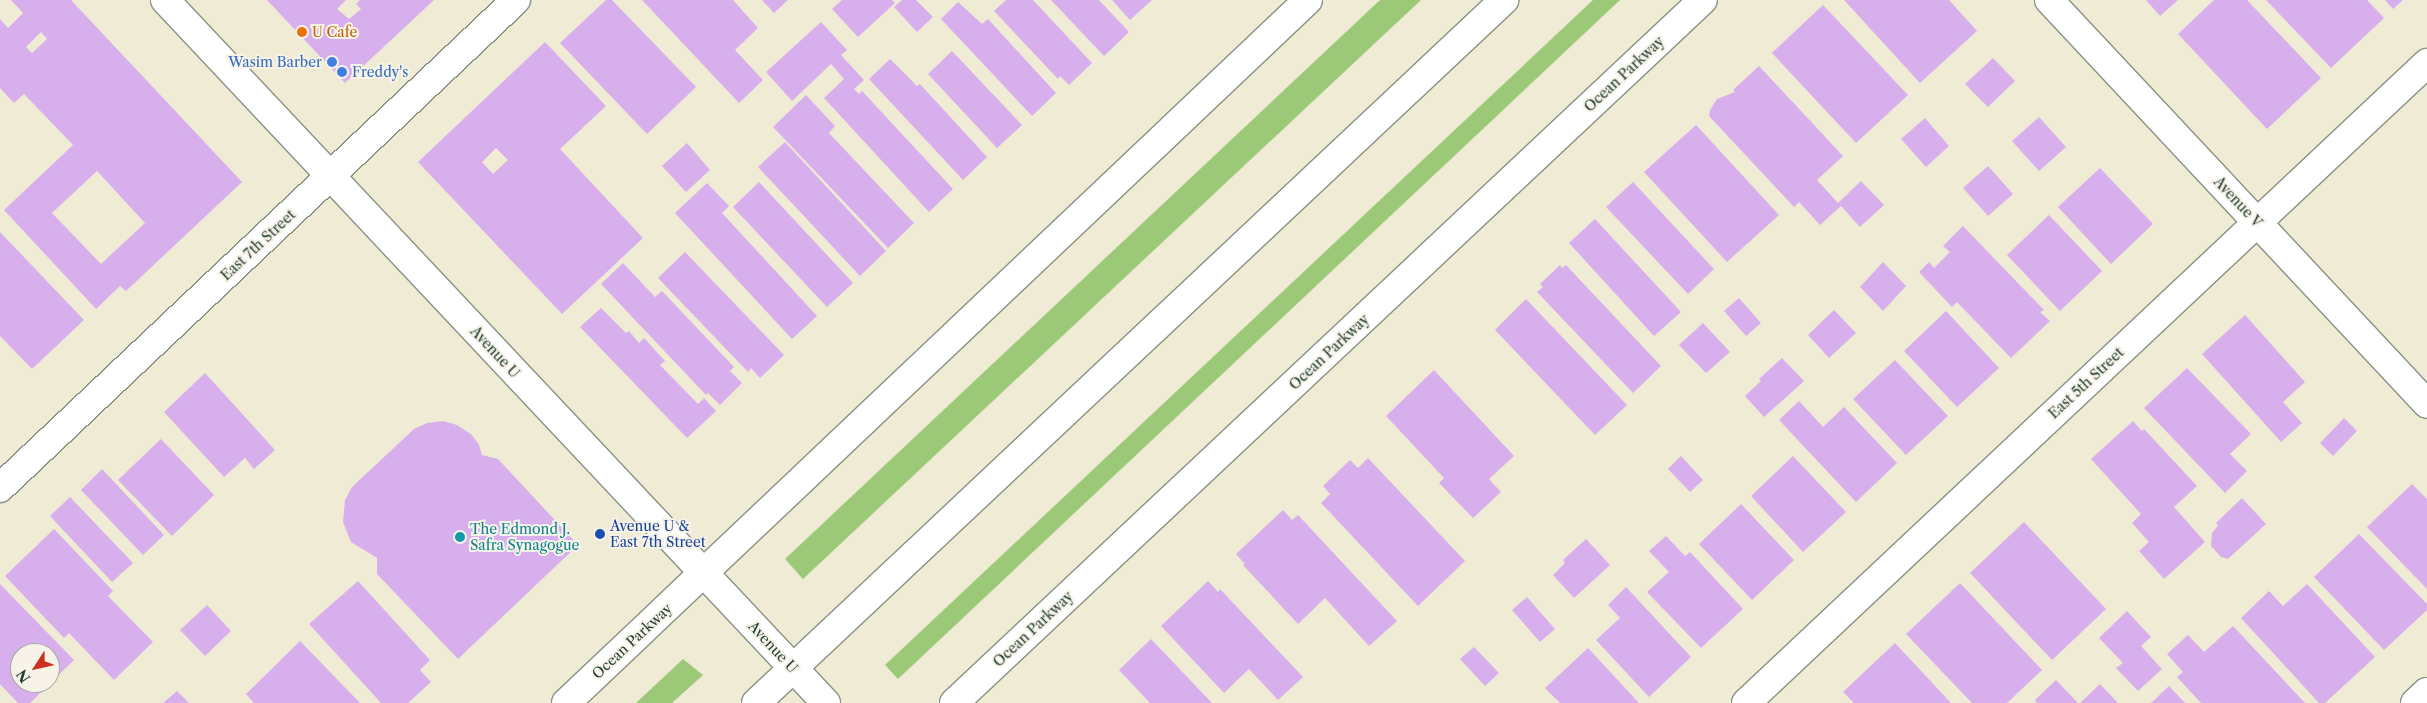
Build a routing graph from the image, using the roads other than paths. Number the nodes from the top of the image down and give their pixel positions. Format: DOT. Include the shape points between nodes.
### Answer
graph roads {
  1 [pos="165,0"];
  2 [pos="516,0"];
  3 [pos="1308,0"];
  4 [pos="1504,0"];
  5 [pos="1703,0"];
  6 [pos="2049,0"];
  7 [pos="2427,63"];
  8 [pos="330,176"];
  9 [pos="2257,223"];
  10 [pos="2427,404"];
  11 [pos="0,488"];
  12 [pos="703,573"];
  13 [pos="793,668"];
  14 [pos="2427,692"];
  15 [pos="566,703"];
  16 [pos="756,703"];
  17 [pos="826,703"];
  18 [pos="954,703"];
  19 [pos="1746,703"];
  20 [pos="2415,703"];
  1 -- 8 [label="street, Avenue U"];
  2 -- 8 [label="street, East 7th Street"];
  3 -- 12 [label="street, Ocean Parkway"];
  4 -- 13 [label="street"];
  5 -- 18 [label="street, Ocean Parkway"];
  6 -- 9 [label="street, Avenue V"];
  7 -- 9 [label="street, East 5th Street"];
  8 -- 11 [label="street, East 7th Street"];
  8 -- 12 [label="street, Avenue U"];
  9 -- 10 [label="street, Avenue V"];
  9 -- 19 [label="street, East 5th Street"];
  12 -- 13 [label="street, Avenue U"];
  12 -- 15 [label="street, Ocean Parkway"];
  13 -- 16 [label="street"];
  13 -- 17 [label="street, Avenue U"];
  14 -- 20 [label="street"];
}
